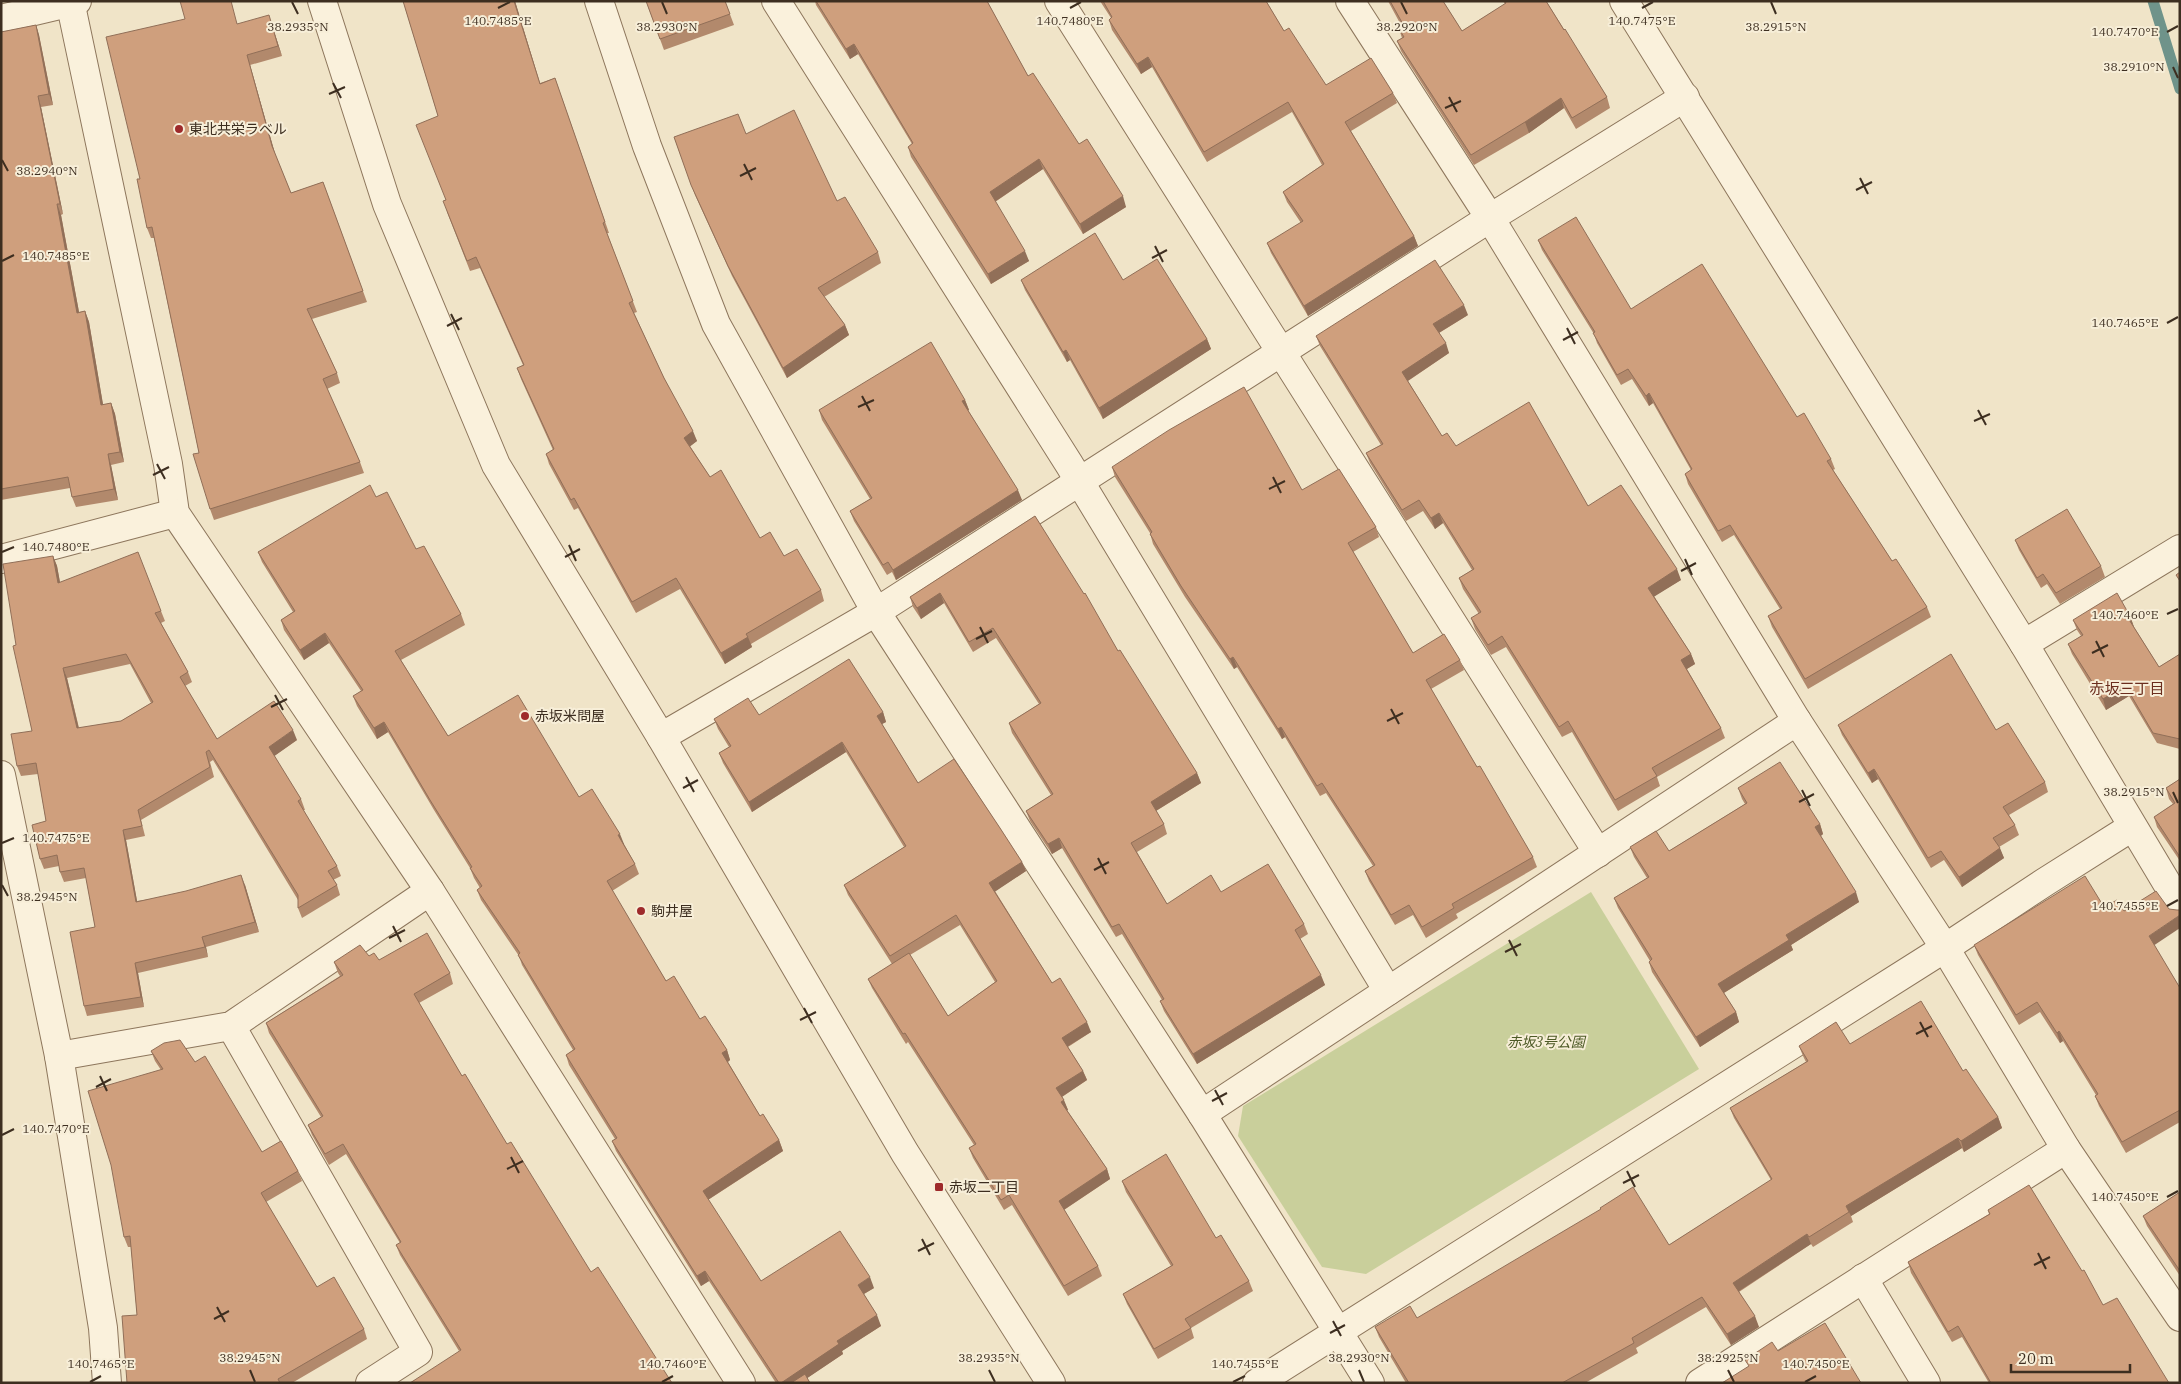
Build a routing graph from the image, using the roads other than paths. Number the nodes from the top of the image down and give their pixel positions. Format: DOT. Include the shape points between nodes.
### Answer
graph roads {
  1 [pos="322,1"];
  2 [pos="599,1"];
  3 [pos="776,1"];
  4 [pos="1059,1"];
  5 [pos="1350,1"];
  6 [pos="1624,1"];
  7 [pos="72,2"];
  8 [pos="1,19"];
  9 [pos="1685,97"];
  10 [pos="1490,218"];
  11 [pos="1282,351"];
  12 [pos="1080,482"];
  13 [pos="175,513"];
  14 [pos="2180,549"];
  15 [pos="1,558"];
  16 [pos="876,612"];
  17 [pos="2024,644"];
  18 [pos="1797,721"];
  19 [pos="661,737"];
  20 [pos="1,775"];
  21 [pos="2132,827"];
  22 [pos="1598,852"];
  23 [pos="430,891"];
  24 [pos="2180,905"];
  25 [pos="1945,948"];
  26 [pos="1388,991"];
  27 [pos="231,1026"];
  28 [pos="58,1056"];
  29 [pos="1202,1114"];
  30 [pos="2066,1149"];
  31 [pos="1863,1278"];
  32 [pos="2180,1317"];
  33 [pos="1338,1331"];
  34 [pos="107,1383"];
  35 [pos="370,1383"];
  36 [pos="741,1383"];
  37 [pos="1051,1383"];
  38 [pos="1257,1383"];
  39 [pos="1370,1383"];
  40 [pos="1700,1383"];
  41 [pos="1926,1383"];
  1 -- 19 [label="street" via="387,204 496,465"];
  2 -- 16 [label="street" via="647,146 716,324"];
  3 -- 12 [label="street"];
  4 -- 11 [label="street"];
  5 -- 10 [label="street"];
  6 -- 9 [label="street"];
  7 -- 8 [label="street"];
  7 -- 13 [label="street" via="168,464"];
  9 -- 10 [label="street"];
  9 -- 17 [label="street"];
  10 -- 11 [label="street"];
  10 -- 18 [label="street"];
  11 -- 12 [label="street"];
  11 -- 22 [label="street"];
  12 -- 16 [label="street"];
  12 -- 26 [label="street"];
  13 -- 15 [label="street"];
  13 -- 23 [label="street"];
  14 -- 17 [label="street"];
  16 -- 19 [label="street"];
  16 -- 29 [label="street"];
  17 -- 21 [label="street"];
  18 -- 22 [label="street"];
  18 -- 25 [label="street"];
  19 -- 37 [label="street" via="905,1153"];
  20 -- 28 [label="street"];
  21 -- 24 [label="street"];
  21 -- 25 [label="street"];
  22 -- 26 [label="street"];
  23 -- 27 [label="street"];
  23 -- 36 [label="street"];
  25 -- 30 [label="street"];
  25 -- 33 [label="street"];
  26 -- 29 [label="street"];
  27 -- 28 [label="street"];
  27 -- 35 [label="street" via="418,1352"];
  28 -- 34 [label="street" via="103,1328"];
  29 -- 33 [label="street"];
  30 -- 31 [label="street"];
  30 -- 32 [label="street"];
  31 -- 40 [label="street"];
  31 -- 41 [label="street"];
  33 -- 38 [label="street"];
  33 -- 39 [label="street"];
}
